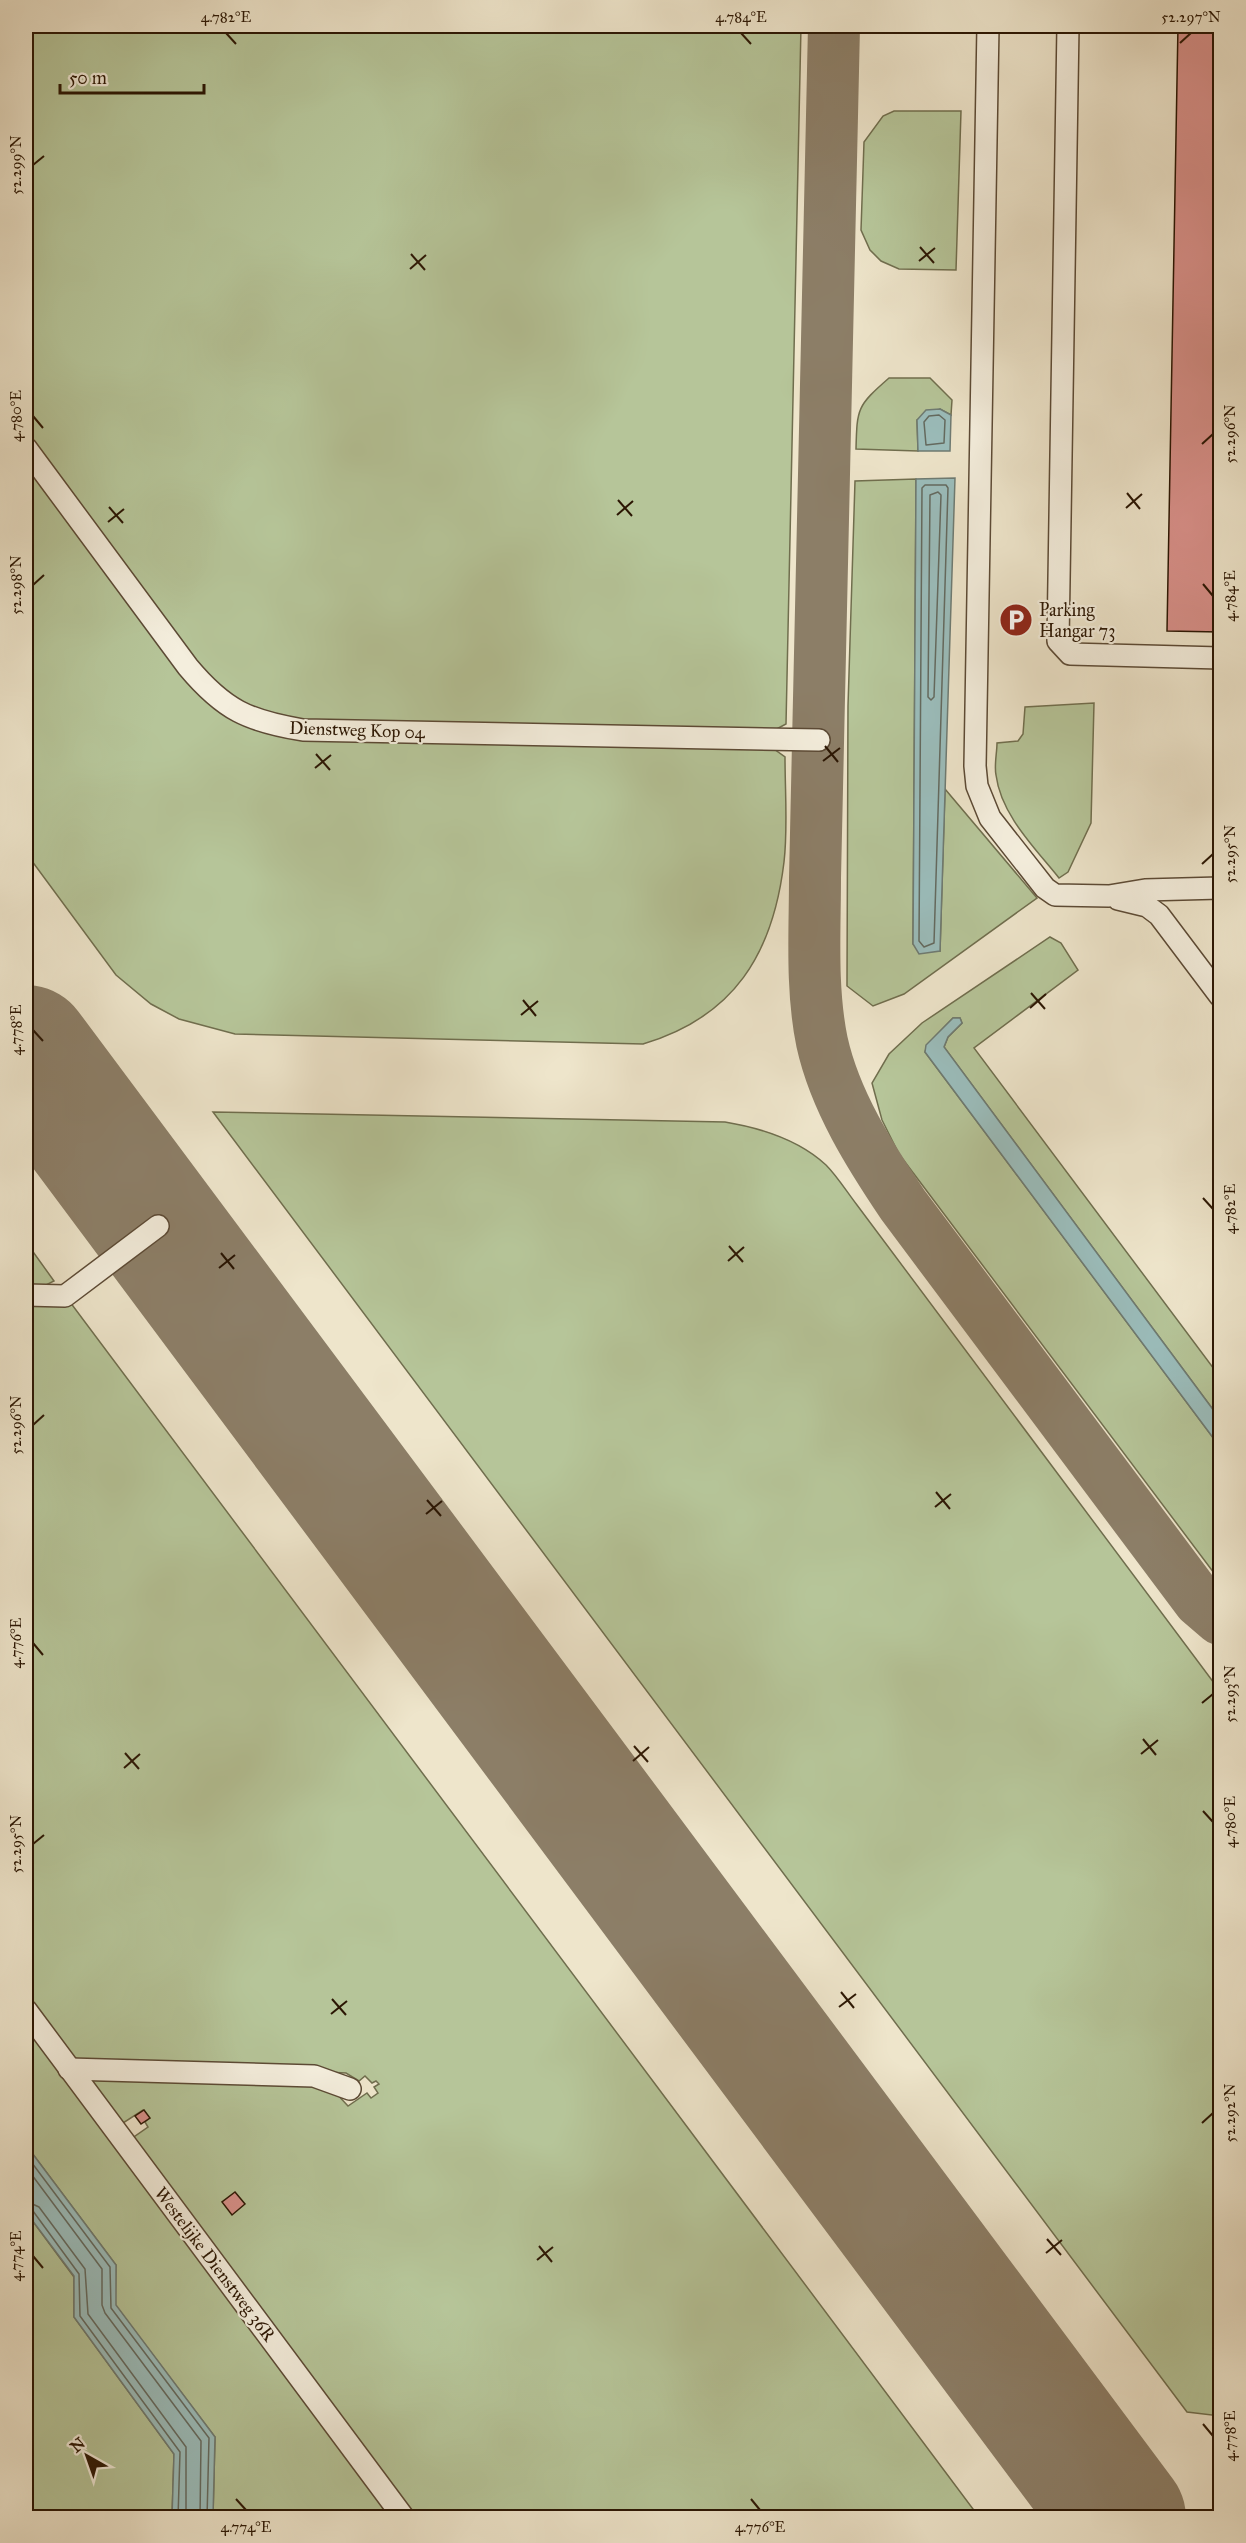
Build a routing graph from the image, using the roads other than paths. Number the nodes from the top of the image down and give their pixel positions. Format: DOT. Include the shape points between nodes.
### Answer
graph roads {
  1 [pos="988,26"];
  2 [pos="1068,26"];
  3 [pos="26,448"];
  4 [pos="1221,658"];
  5 [pos="819,740"];
  6 [pos="1221,888"];
  7 [pos="1109,896"];
  8 [pos="1221,996"];
  9 [pos="158,1226"];
  10 [pos="26,1295"];
  11 [pos="26,2010"];
  12 [pos="69,2069"];
  13 [pos="350,2088"];
  14 [pos="404,2517"];
  1 -- 7 [label="lane" via="976,786 990,818 1045,888 1055,895"];
  2 -- 4 [label="lane" via="1058,641 1070,654"];
  3 -- 5 [label="lane, Dienstweg Kop 04" via="196,675 218,699 241,715 303,730"];
  6 -- 7 [label="lane" via="1145,890"];
  7 -- 8 [label="lane" via="1147,906 1159,915"];
  9 -- 10 [label="lane" via="65,1296"];
  11 -- 12 [label="lane, Westelijke Dienstweg 36R"];
  12 -- 13 [label="lane" via="314,2076"];
  12 -- 14 [label="lane, Westelijke Dienstweg 36R"];
}
